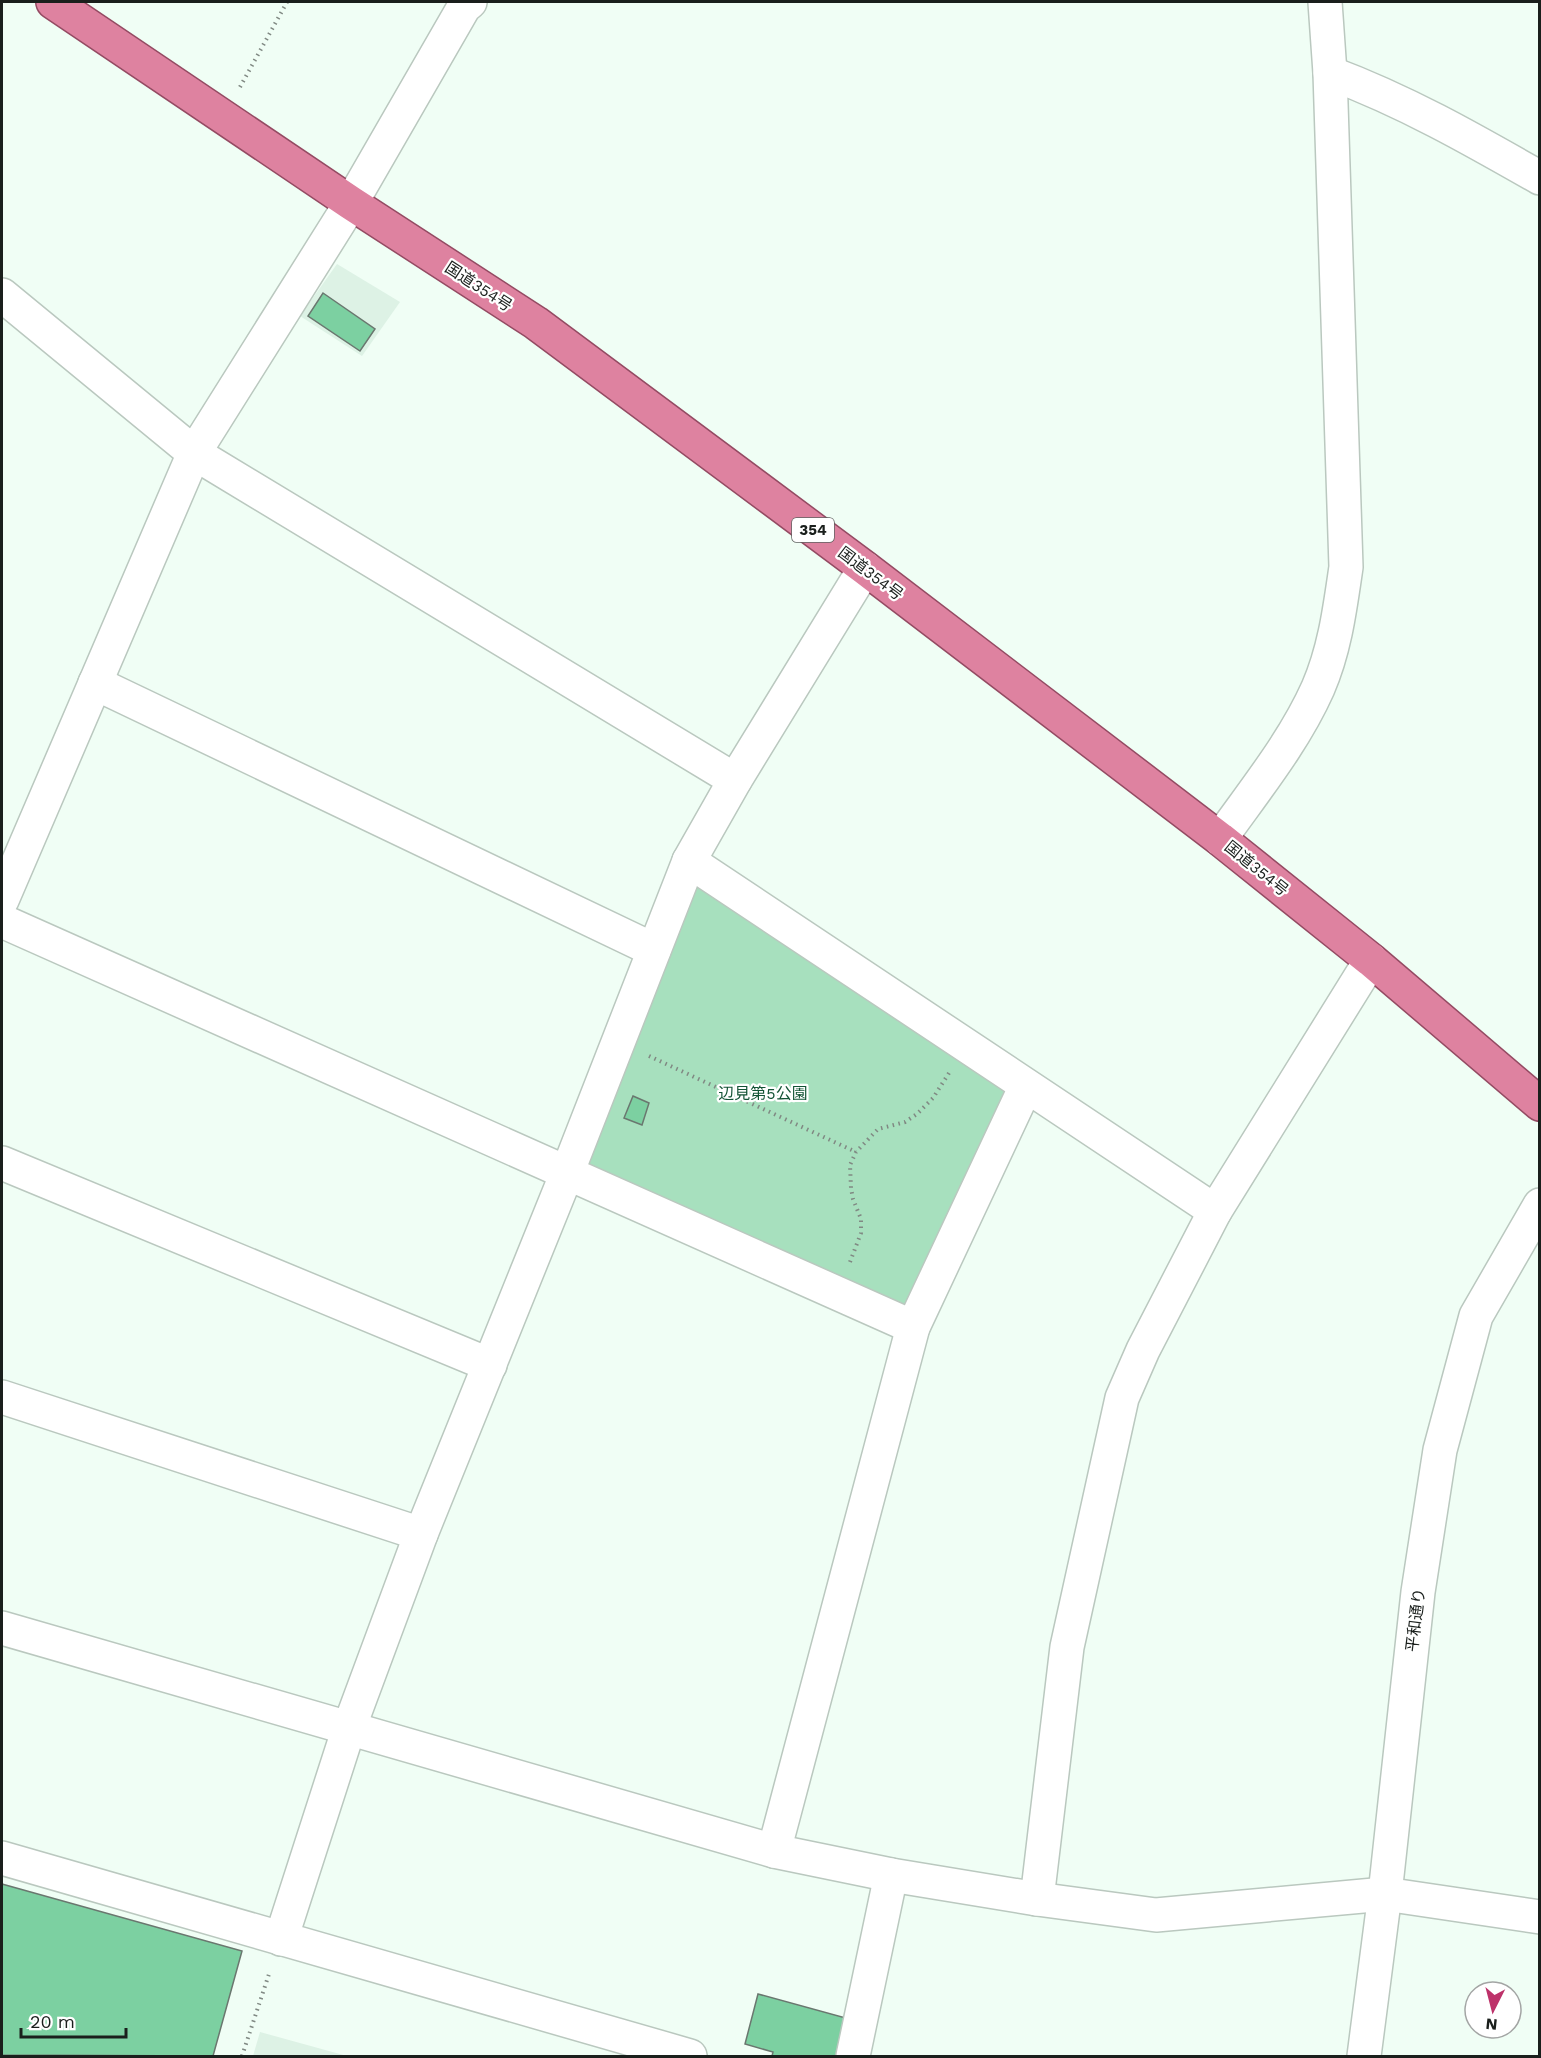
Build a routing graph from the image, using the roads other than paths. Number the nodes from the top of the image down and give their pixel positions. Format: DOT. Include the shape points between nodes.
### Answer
graph roads {
  1 [pos="53,2"];
  2 [pos="470,2"];
  3 [pos="1325,2"];
  4 [pos="1330,73"];
  5 [pos="1539,178"];
  6 [pos="351,203"];
  7 [pos="2,295"];
  8 [pos="194,453"];
  9 [pos="865,568"];
  10 [pos="95,683"];
  11 [pos="735,780"];
  12 [pos="1220,839"];
  13 [pos="689,861"];
  14 [pos="2,900"];
  15 [pos="2,921"];
  16 [pos="654,951"];
  17 [pos="1371,960"];
  18 [pos="1026,1086"];
  19 [pos="1539,1104"];
  20 [pos="2,1163"];
  21 [pos="567,1173"];
  22 [pos="1539,1205"];
  23 [pos="1215,1211"];
  24 [pos="913,1327"];
  25 [pos="490,1365"];
  26 [pos="2,1397"];
  27 [pos="422,1534"];
  28 [pos="2,1628"];
  29 [pos="349,1728"];
  30 [pos="774,1851"];
  31 [pos="2,1858"];
  32 [pos="891,1875"];
  33 [pos="1385,1894"];
  34 [pos="1037,1899"];
  35 [pos="1539,1917"];
  36 [pos="281,1939"];
  37 [pos="690,2056"];
  38 [pos="853,2056"];
  39 [pos="1364,2056"];
  1 -- 6 [label="highway, 国道354号 / 354"];
  2 -- 6 [label="street"];
  3 -- 4 [label="street"];
  4 -- 5 [label="street" via="1428,116"];
  4 -- 12 [label="street" via="1344,579 1335,637 1318,688 1292,736"];
  6 -- 8 [label="street"];
  6 -- 9 [label="highway, 国道354号 / 354" via="536,323"];
  7 -- 8 [label="street"];
  8 -- 10 [label="street"];
  8 -- 11 [label="street"];
  9 -- 11 [label="street"];
  9 -- 12 [label="highway, 国道354号 / 354"];
  10 -- 14 [label="street"];
  10 -- 16 [label="street"];
  11 -- 13 [label="street"];
  12 -- 17 [label="highway, 国道354号 / 354"];
  13 -- 16 [label="street"];
  13 -- 18 [label="street"];
  15 -- 21 [label="street"];
  16 -- 21 [label="street"];
  17 -- 19 [label="highway, 国道354号 / 354"];
  17 -- 23 [label="street"];
  18 -- 23 [label="street"];
  18 -- 24 [label="street"];
  20 -- 25 [label="street"];
  21 -- 24 [label="street"];
  21 -- 25 [label="street"];
  22 -- 33 [label="street, 平和通り" via="1476,1316 1440,1450 1418,1592"];
  23 -- 34 [label="street" via="1122,1398 1067,1647"];
  24 -- 30 [label="street"];
  25 -- 27 [label="street"];
  26 -- 27 [label="street"];
  27 -- 29 [label="street"];
  28 -- 29 [label="street"];
  29 -- 30 [label="street"];
  29 -- 36 [label="street"];
  30 -- 32 [label="street"];
  31 -- 36 [label="street"];
  32 -- 34 [label="street"];
  32 -- 38 [label="street"];
  33 -- 34 [label="street" via="1156,1915"];
  33 -- 35 [label="street"];
  33 -- 39 [label="street, 平和通り"];
  36 -- 37 [label="street"];
}
